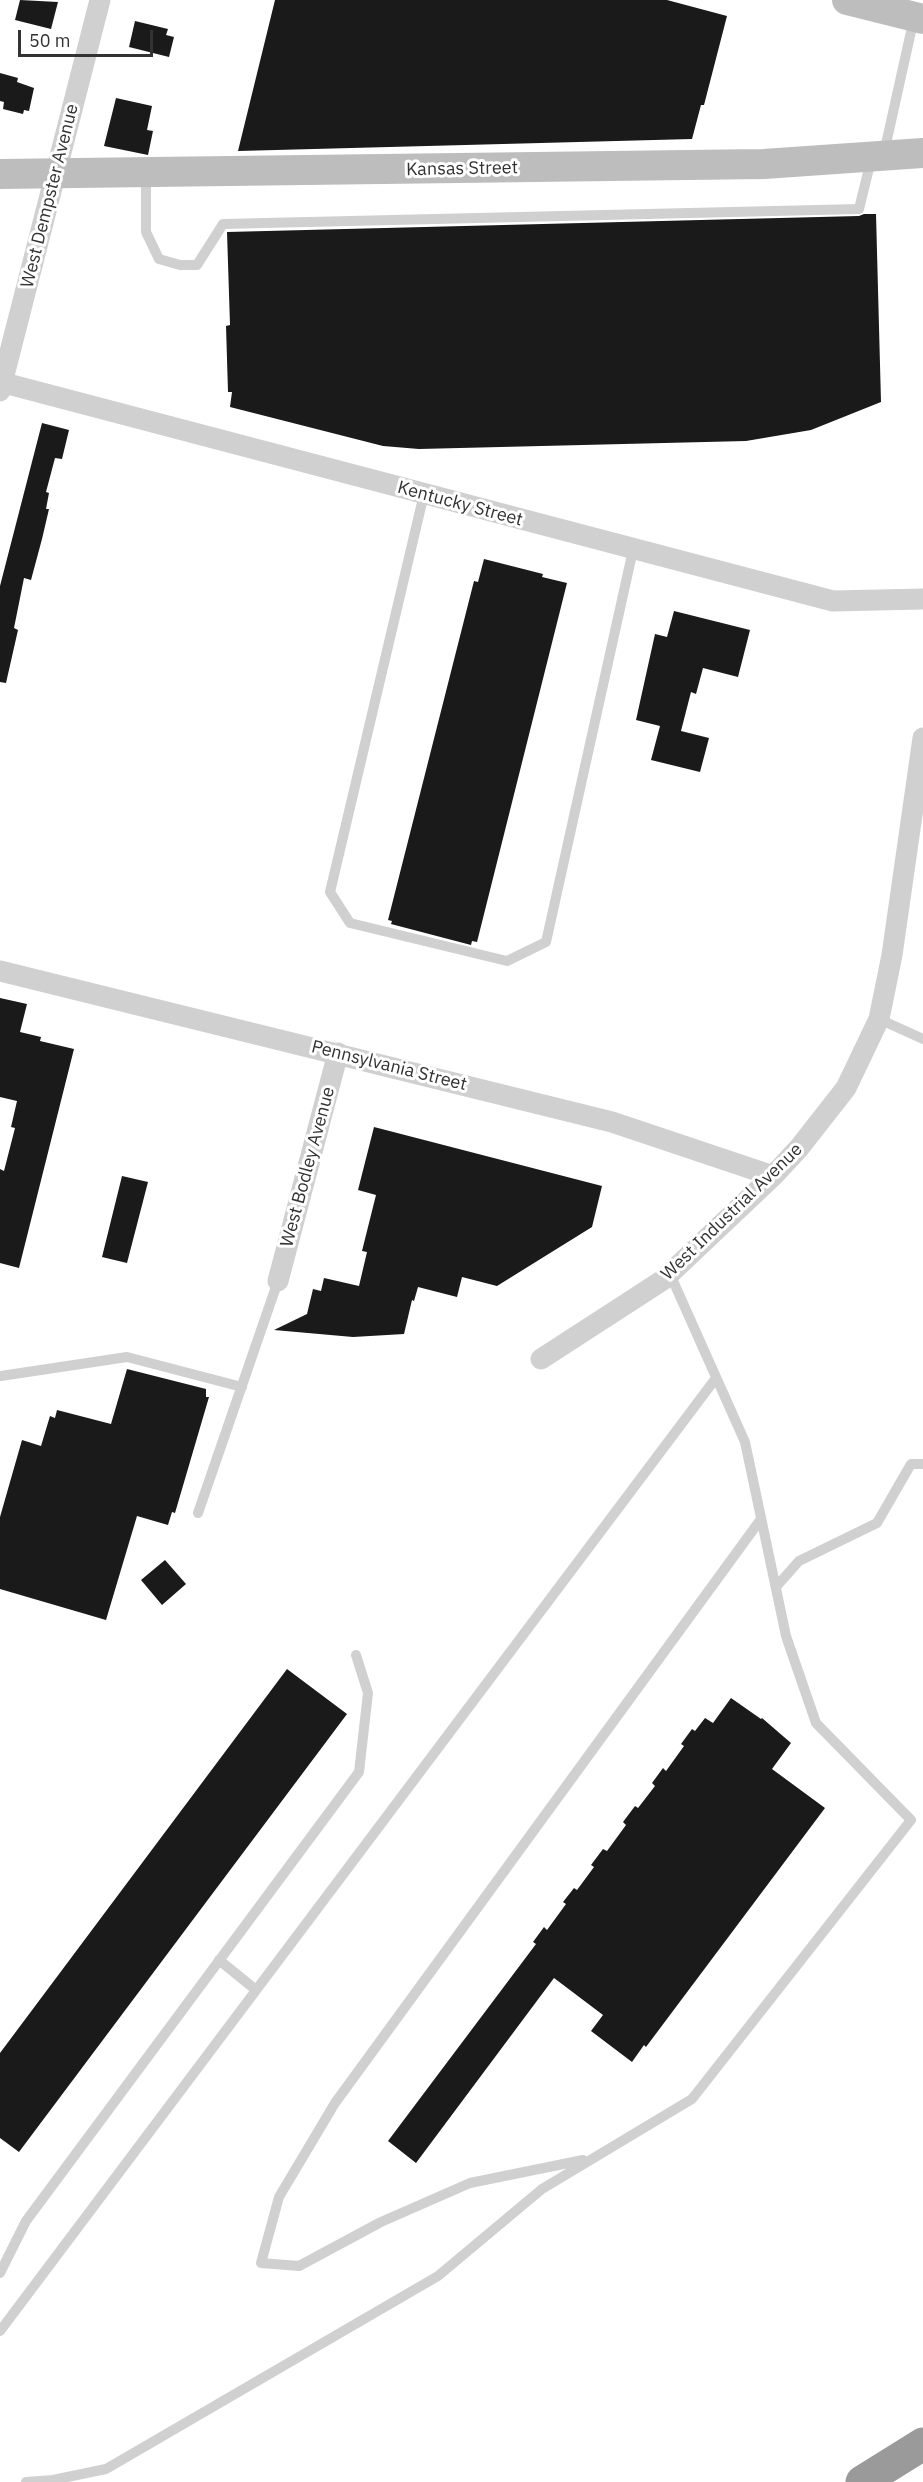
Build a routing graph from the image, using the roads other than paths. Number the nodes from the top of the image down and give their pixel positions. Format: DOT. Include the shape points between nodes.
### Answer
graph roads {
  1 [pos="100,0"];
  2 [pos="848,0"];
  3 [pos="919,18"];
  4 [pos="923,153"];
  5 [pos="878,156"];
  6 [pos="146,173"];
  7 [pos="0,174"];
  8 [pos="56,175"];
  9 [pos="1,385"];
  10 [pos="424,494"];
  11 [pos="633,550"];
  12 [pos="923,599"];
  13 [pos="923,738"];
  14 [pos="0,971"];
  15 [pos="879,1019"];
  16 [pos="923,1039"];
  17 [pos="338,1053"];
  18 [pos="773,1176"];
  19 [pos="670,1274"];
  20 [pos="278,1281"];
  21 [pos="541,1359"];
  22 [pos="1,1376"];
  23 [pos="716,1378"];
  24 [pos="242,1387"];
  25 [pos="923,1464"];
  26 [pos="198,1513"];
  27 [pos="761,1519"];
  28 [pos="776,1587"];
  29 [pos="356,1655"];
  30 [pos="911,1820"];
  31 [pos="923,1826"];
  32 [pos="219,1960"];
  33 [pos="256,1990"];
  34 [pos="592,2159"];
  35 [pos="0,2273"];
  36 [pos="0,2331"];
  37 [pos="923,2445"];
  38 [pos="26,2482"];
  39 [pos="862,2482"];
  1 -- 8 [label="street, West Dempster Avenue"];
  2 -- 3 [label="street"];
  3 -- 5 [label="lane"];
  4 -- 5 [label="street, Kansas Street"];
  5 -- 6 [label="street, Kansas Street" via="764,164"];
  5 -- 6 [label="lane" via="858,209 224,224 196,264 180,265 159,259 147,232"];
  6 -- 8 [label="street, Kansas Street"];
  7 -- 8 [label="street, Kansas Street"];
  8 -- 9 [label="street, West Dempster Avenue"];
  9 -- 10 [label="street, Kentucky Street"];
  10 -- 11 [label="street, Kentucky Street"];
  10 -- 11 [label="lane" via="330,892 350,923 507,961 546,942"];
  11 -- 12 [label="street, Kentucky Street" via="833,601"];
  13 -- 15 [label="street, West Industrial Avenue"];
  14 -- 17 [label="street, Pennsylvania Street"];
  15 -- 16 [label="lane"];
  15 -- 18 [label="street, West Industrial Avenue" via="846,1088"];
  17 -- 18 [label="street, Pennsylvania Street" via="612,1122"];
  17 -- 20 [label="street, West Bodley Avenue"];
  18 -- 19 [label="street, West Industrial Avenue"];
  19 -- 21 [label="street, West Industrial Avenue"];
  19 -- 23 [label="lane"];
  20 -- 24 [label="lane"];
  22 -- 24 [label="lane" via="127,1357"];
  23 -- 27 [label="lane" via="745,1442"];
  23 -- 33 [label="lane"];
  24 -- 26 [label="lane"];
  25 -- 28 [label="lane" via="910,1464 877,1522 799,1561"];
  27 -- 28 [label="lane"];
  27 -- 34 [label="lane" via="335,2103 279,2197 261,2263 299,2266 381,2222 470,2183"];
  28 -- 30 [label="lane" via="786,1636 816,1723"];
  29 -- 32 [label="lane" via="368,1693 359,1772"];
  30 -- 31 [label="lane"];
  30 -- 34 [label="lane" via="692,2099"];
  32 -- 33 [label="lane"];
  32 -- 35 [label="lane" via="26,2221"];
  33 -- 36 [label="lane"];
  34 -- 38 [label="lane" via="542,2189 438,2276 106,2469"];
  37 -- 39 [label="highway"];
}
